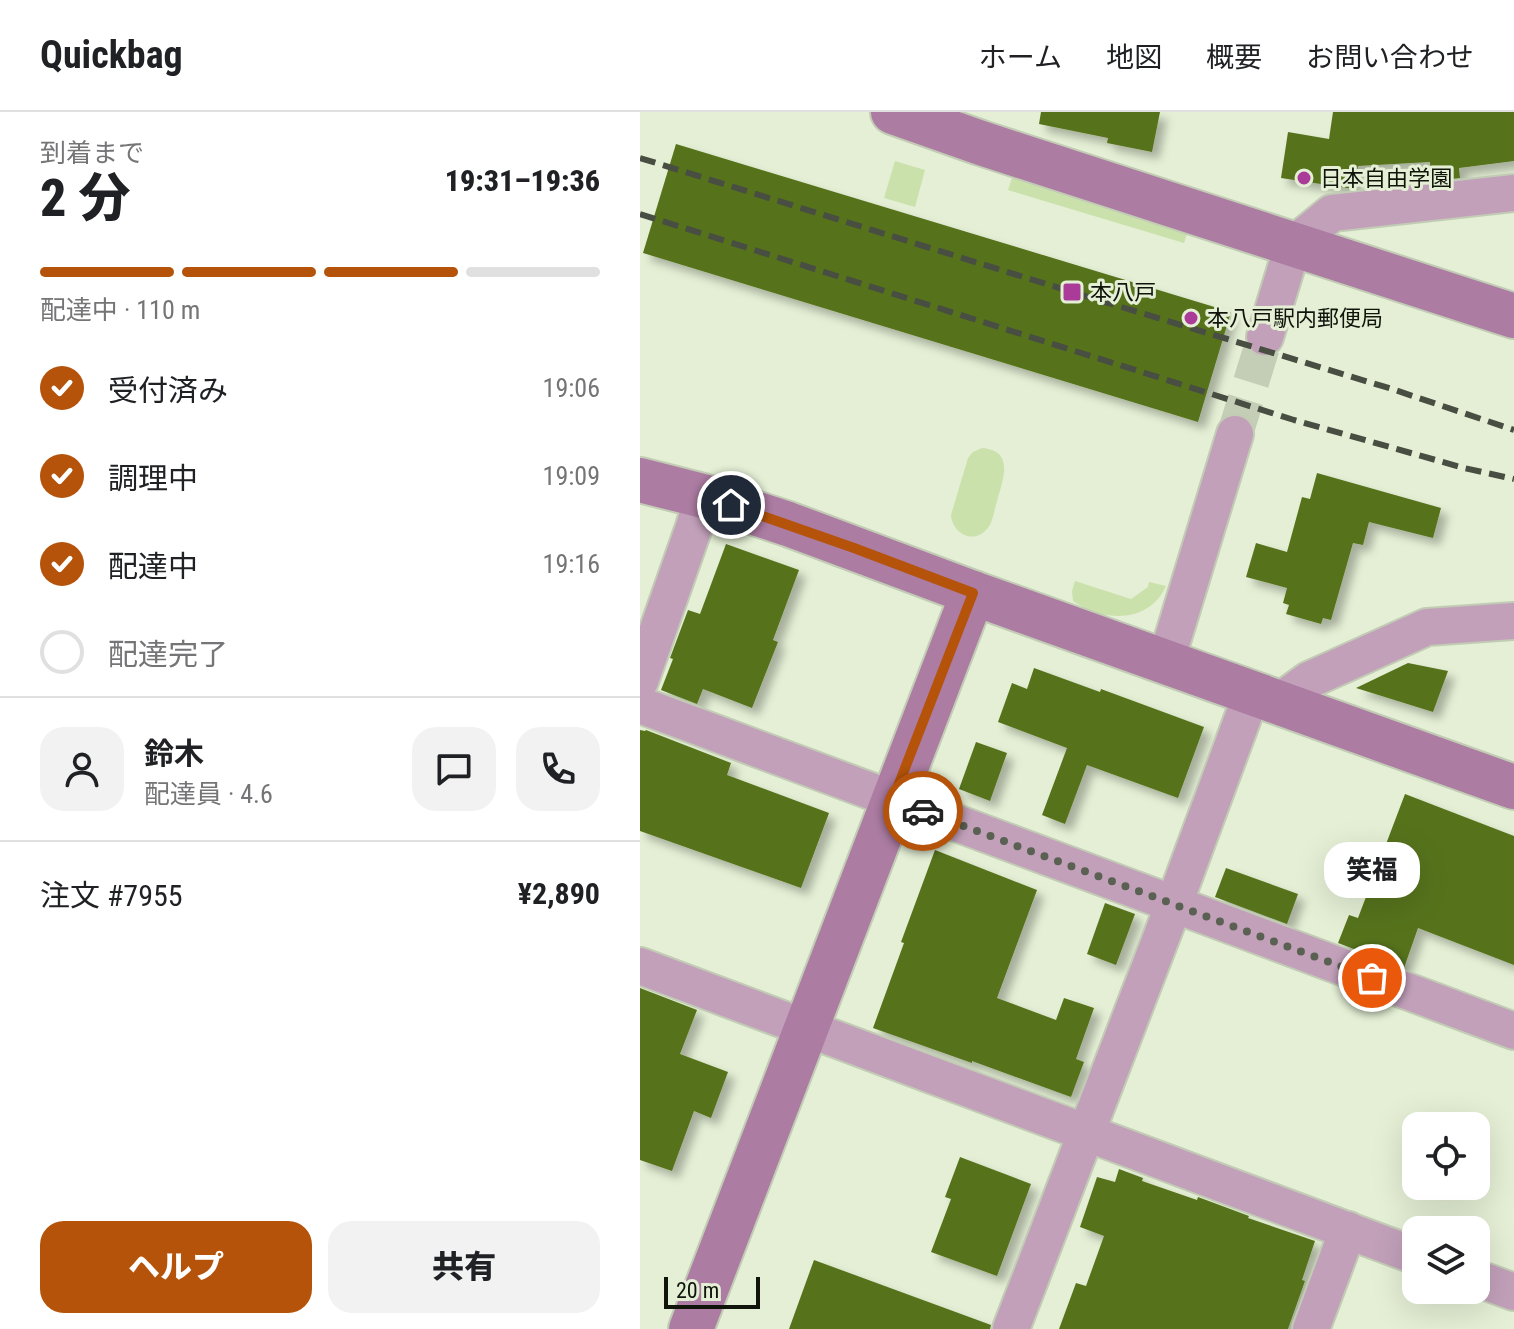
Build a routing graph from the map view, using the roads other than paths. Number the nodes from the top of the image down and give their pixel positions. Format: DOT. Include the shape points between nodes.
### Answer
graph roads {
  1 [pos="893,112"];
  2 [pos="1514,193"];
  3 [pos="1293,245"];
  4 [pos="1514,316"];
  5 [pos="1265,337"];
  6 [pos="1235,434"];
  7 [pos="640,480"];
  8 [pos="703,496"];
  9 [pos="973,593"];
  10 [pos="1514,621"];
  11 [pos="1166,661"];
  12 [pos="640,681"];
  13 [pos="1266,697"];
  14 [pos="640,705"];
  15 [pos="1514,787"];
  16 [pos="893,799"];
  17 [pos="1174,904"];
  18 [pos="640,966"];
  19 [pos="806,1027"];
  20 [pos="1514,1031"];
  21 [pos="1086,1132"];
  22 [pos="1348,1230"];
  23 [pos="1402,1251"];
  24 [pos="1490,1283"];
  25 [pos="1514,1292"];
  26 [pos="691,1329"];
  27 [pos="1011,1329"];
  28 [pos="1311,1329"];
  1 -- 3 [label="street"];
  2 -- 3 [label="street" via="1332,213"];
  3 -- 4 [label="street"];
  3 -- 5 [label="street"];
  6 -- 11 [label="street"];
  7 -- 8 [label="street"];
  8 -- 9 [label="street"];
  8 -- 12 [label="street"];
  9 -- 11 [label="street"];
  9 -- 16 [label="street"];
  10 -- 13 [label="street" via="1427,627"];
  11 -- 13 [label="street"];
  13 -- 15 [label="street"];
  13 -- 17 [label="street"];
  14 -- 16 [label="street"];
  16 -- 17 [label="street"];
  16 -- 19 [label="street"];
  17 -- 20 [label="street"];
  17 -- 21 [label="street"];
  18 -- 19 [label="street"];
  19 -- 21 [label="street"];
  19 -- 26 [label="street"];
  21 -- 22 [label="street"];
  21 -- 27 [label="street"];
  22 -- 23 [label="street"];
  22 -- 28 [label="street"];
  24 -- 25 [label="street"];
}
